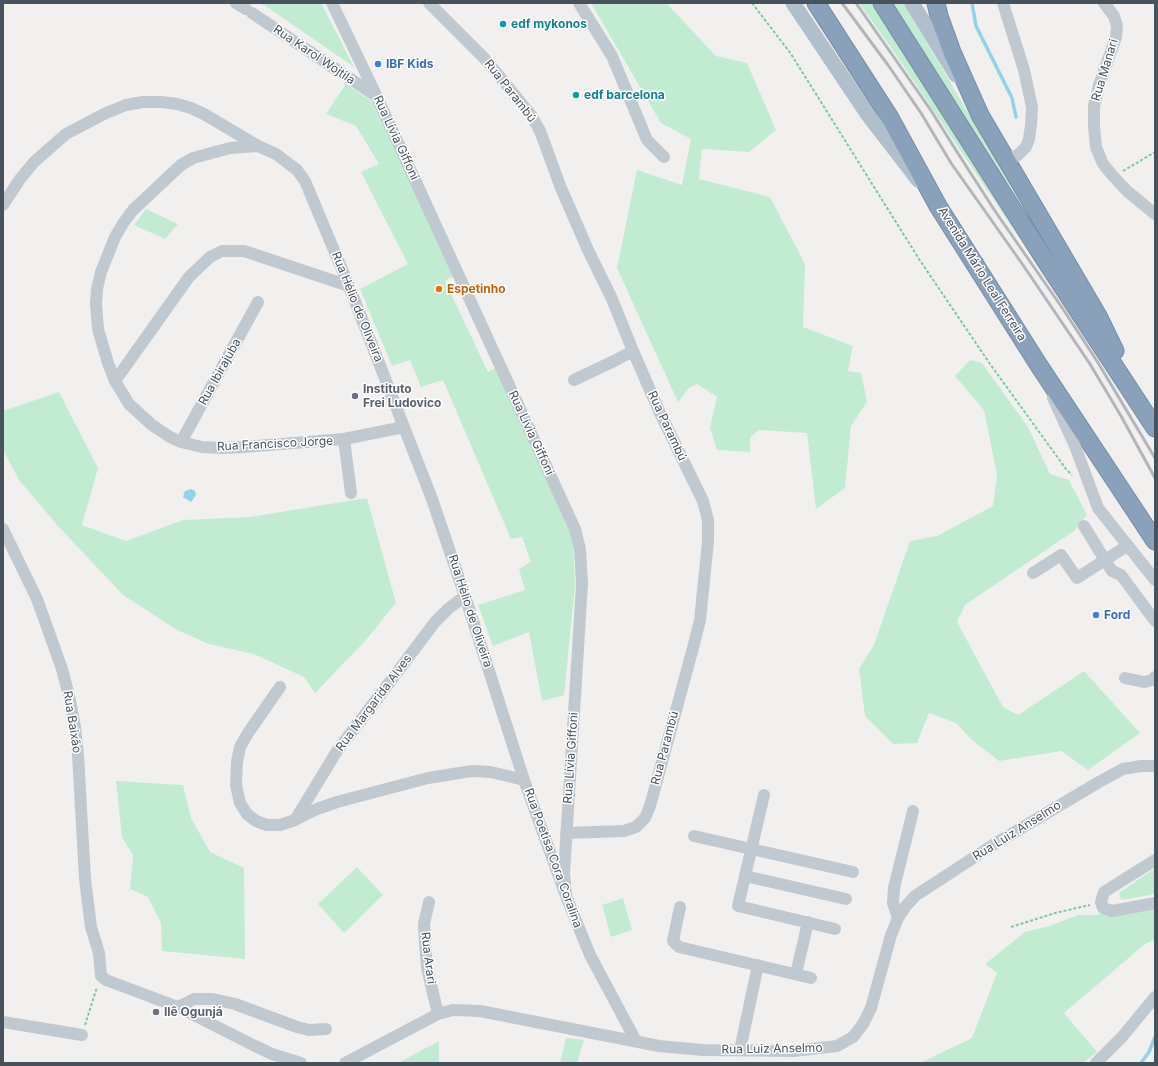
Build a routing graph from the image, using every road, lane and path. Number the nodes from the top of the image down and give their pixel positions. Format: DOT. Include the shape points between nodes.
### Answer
graph roads {
  1 [pos="332,3"];
  2 [pos="429,3"];
  3 [pos="579,3"];
  4 [pos="752,3"];
  5 [pos="793,3"];
  6 [pos="816,3"];
  7 [pos="882,3"];
  8 [pos="912,3"];
  9 [pos="936,3"];
  10 [pos="1003,3"];
  11 [pos="1104,3"];
  12 [pos="245,8"];
  13 [pos="377,97"];
  14 [pos="980,115"];
  15 [pos="258,146"];
  16 [pos="1155,152"];
  17 [pos="664,157"];
  18 [pos="1007,159"];
  19 [pos="1113,176"];
  20 [pos="3,205"];
  21 [pos="938,206"];
  22 [pos="1155,214"];
  23 [pos="349,286"];
  24 [pos="258,302"];
  25 [pos="632,351"];
  26 [pos="1038,364"];
  27 [pos="574,380"];
  28 [pos="115,381"];
  29 [pos="1144,410"];
  30 [pos="404,427"];
  31 [pos="1155,428"];
  32 [pos="344,440"];
  33 [pos="181,442"];
  34 [pos="1077,479"];
  35 [pos="351,494"];
  36 [pos="1084,526"];
  37 [pos="3,529"];
  38 [pos="1155,541"];
  39 [pos="1127,546"];
  40 [pos="1105,560"];
  41 [pos="1033,573"];
  42 [pos="1155,580"];
  43 [pos="465,596"];
  44 [pos="1155,621"];
  45 [pos="1125,678"];
  46 [pos="1155,678"];
  47 [pos="280,687"];
  48 [pos="1155,766"];
  49 [pos="524,780"];
  50 [pos="764,795"];
  51 [pos="913,811"];
  52 [pos="295,820"];
  53 [pos="566,833"];
  54 [pos="694,836"];
  55 [pos="751,848"];
  56 [pos="1155,860"];
  57 [pos="853,872"];
  58 [pos="745,876"];
  59 [pos="566,896"];
  60 [pos="846,899"];
  61 [pos="429,902"];
  62 [pos="1101,902"];
  63 [pos="1155,903"];
  64 [pos="680,907"];
  65 [pos="898,918"];
  66 [pos="808,922"];
  67 [pos="1011,928"];
  68 [pos="835,929"];
  69 [pos="758,965"];
  70 [pos="796,974"];
  71 [pos="100,976"];
  72 [pos="811,978"];
  73 [pos="1155,997"];
  74 [pos="178,1007"];
  75 [pos="438,1014"];
  76 [pos="3,1022"];
  77 [pos="326,1029"];
  78 [pos="82,1035"];
  79 [pos="636,1041"];
  80 [pos="740,1050"];
  81 [pos="301,1063"];
  82 [pos="345,1063"];
  83 [pos="1096,1063"];
  1 -- 13 [label="street, Rua Lívia Giffoni"];
  2 -- 25 [label="street, Rua Parambú" via="486,60 531,115 540,131 560,188 612,299"];
  3 -- 17 [label="street" via="612,56 647,140"];
  4 -- 34 [label="path" via="790,54 919,259 990,364 1066,469"];
  5 -- 21 [label="main road" via="868,115"];
  6 -- 21 [label="highway, Avenida Mário Leal Ferreira" via="890,118"];
  7 -- 29 [label="highway" via="1047,264"];
  8 -- 14 [label="main road"];
  9 -- 14 [label="highway" via="952,52"];
  10 -- 18 [label="street" via="1024,70 1032,107 1026,148 1018,155"];
  11 -- 19 [label="street, Rua Manari" via="1114,16 1117,26 1116,37 1094,106 1094,127 1096,147 1103,164"];
  12 -- 13 [label="street, Rua Karol Wojtila"];
  13 -- 53 [label="street, Rua Lívia Giffoni" via="575,529 580,549 582,584"];
  14 -- 18 [label="highway"];
  15 -- 20 [label="street, Rua Hélio de Oliveira" via="191,108 177,104 143,102 126,106 66,134 34,162"];
  15 -- 23 [label="street, Rua Hélio de Oliveira" via="276,154 297,170"];
  15 -- 28 [label="street, Rua Francisco Jorge" via="230,148 194,158 181,165 133,210 124,222 101,272 96,304 98,329"];
  16 -- 19 [label="path"];
  18 -- 29 [label="highway" via="1098,316"];
  19 -- 22 [label="street, Rua Manari" via="1127,192"];
  21 -- 26 [label="highway, Avenida Mário Leal Ferreira"];
  23 -- 28 [label="street" via="256,255 222,251 210,257 189,277"];
  23 -- 30 [label="street, Rua Hélio de Oliveira"];
  24 -- 33 [label="street, Rua Ibirajuba"];
  25 -- 27 [label="street"];
  25 -- 53 [label="street, Rua Parambú" via="703,501 708,520 700,620 645,818 636,827 624,831"];
  26 -- 38 [label="highway, Avenida Mário Leal Ferreira"];
  26 -- 39 [label="street" via="1075,446 1098,508"];
  28 -- 33 [label="street, Rua Francisco Jorge" via="139,415"];
  29 -- 31 [label="highway"];
  30 -- 32 [label="street, Rua Francisco Jorge"];
  30 -- 43 [label="street, Rua Hélio de Oliveira"];
  32 -- 33 [label="street, Rua Francisco Jorge" via="222,448"];
  32 -- 35 [label="street"];
  36 -- 40 [label="street"];
  37 -- 71 [label="street, Rua Baixão" via="37,599 62,669 70,700 77,748 85,879 91,927 99,953"];
  39 -- 40 [label="street"];
  39 -- 42 [label="street"];
  40 -- 41 [label="street" via="1076,578 1061,555"];
  40 -- 44 [label="street" via="1112,571 1121,575"];
  43 -- 49 [label="street, Rua Hélio de Oliveira"];
  43 -- 52 [label="street, Rua Margarida Alves" via="435,622 337,751"];
  45 -- 46 [label="street" via="1144,682"];
  47 -- 52 [label="street, Rua Poetisa Cora Coralina" via="240,747 236,785 240,803 247,814 256,821 267,825 280,825"];
  48 -- 65 [label="street, Rua Luiz Anselmo" via="1123,769 1099,782 993,845 915,896"];
  49 -- 52 [label="street, Rua Poetisa Cora Coralina" via="491,772 456,773 337,802"];
  49 -- 59 [label="street, Rua Poetisa Cora Coralina"];
  50 -- 55 [label="street"];
  51 -- 65 [label="street" via="894,888 893,903"];
  53 -- 59 [label="street, Rua Lívia Giffoni"];
  54 -- 55 [label="street"];
  55 -- 57 [label="street"];
  55 -- 58 [label="street"];
  56 -- 62 [label="street" via="1104,892"];
  58 -- 60 [label="street"];
  58 -- 66 [label="street" via="738,906"];
  59 -- 79 [label="street, Rua Poetisa Cora Coralina" via="590,956"];
  61 -- 75 [label="street, Rua Arari" via="424,924 424,944"];
  62 -- 63 [label="street" via="1104,908 1112,911"];
  62 -- 67 [label="path" via="1055,913"];
  64 -- 69 [label="street" via="672,941 679,947"];
  65 -- 80 [label="street, Rua Luiz Anselmo" via="871,1008 863,1024 852,1037 837,1046 820,1049"];
  66 -- 68 [label="street"];
  66 -- 70 [label="street"];
  69 -- 70 [label="street"];
  69 -- 80 [label="street"];
  70 -- 72 [label="street"];
  71 -- 74 [label="street"];
  71 -- 78 [label="path"];
  73 -- 83 [label="street" via="1122,1037"];
  74 -- 77 [label="street" via="194,999 213,999 235,1004 297,1027 309,1030"];
  74 -- 81 [label="street" via="272,1054"];
  75 -- 79 [label="street, Rua Luiz Anselmo" via="453,1010 480,1011"];
  75 -- 82 [label="street, Rua Luiz Anselmo"];
  76 -- 78 [label="street"];
  79 -- 80 [label="street, Rua Luiz Anselmo" via="680,1048"];
}
